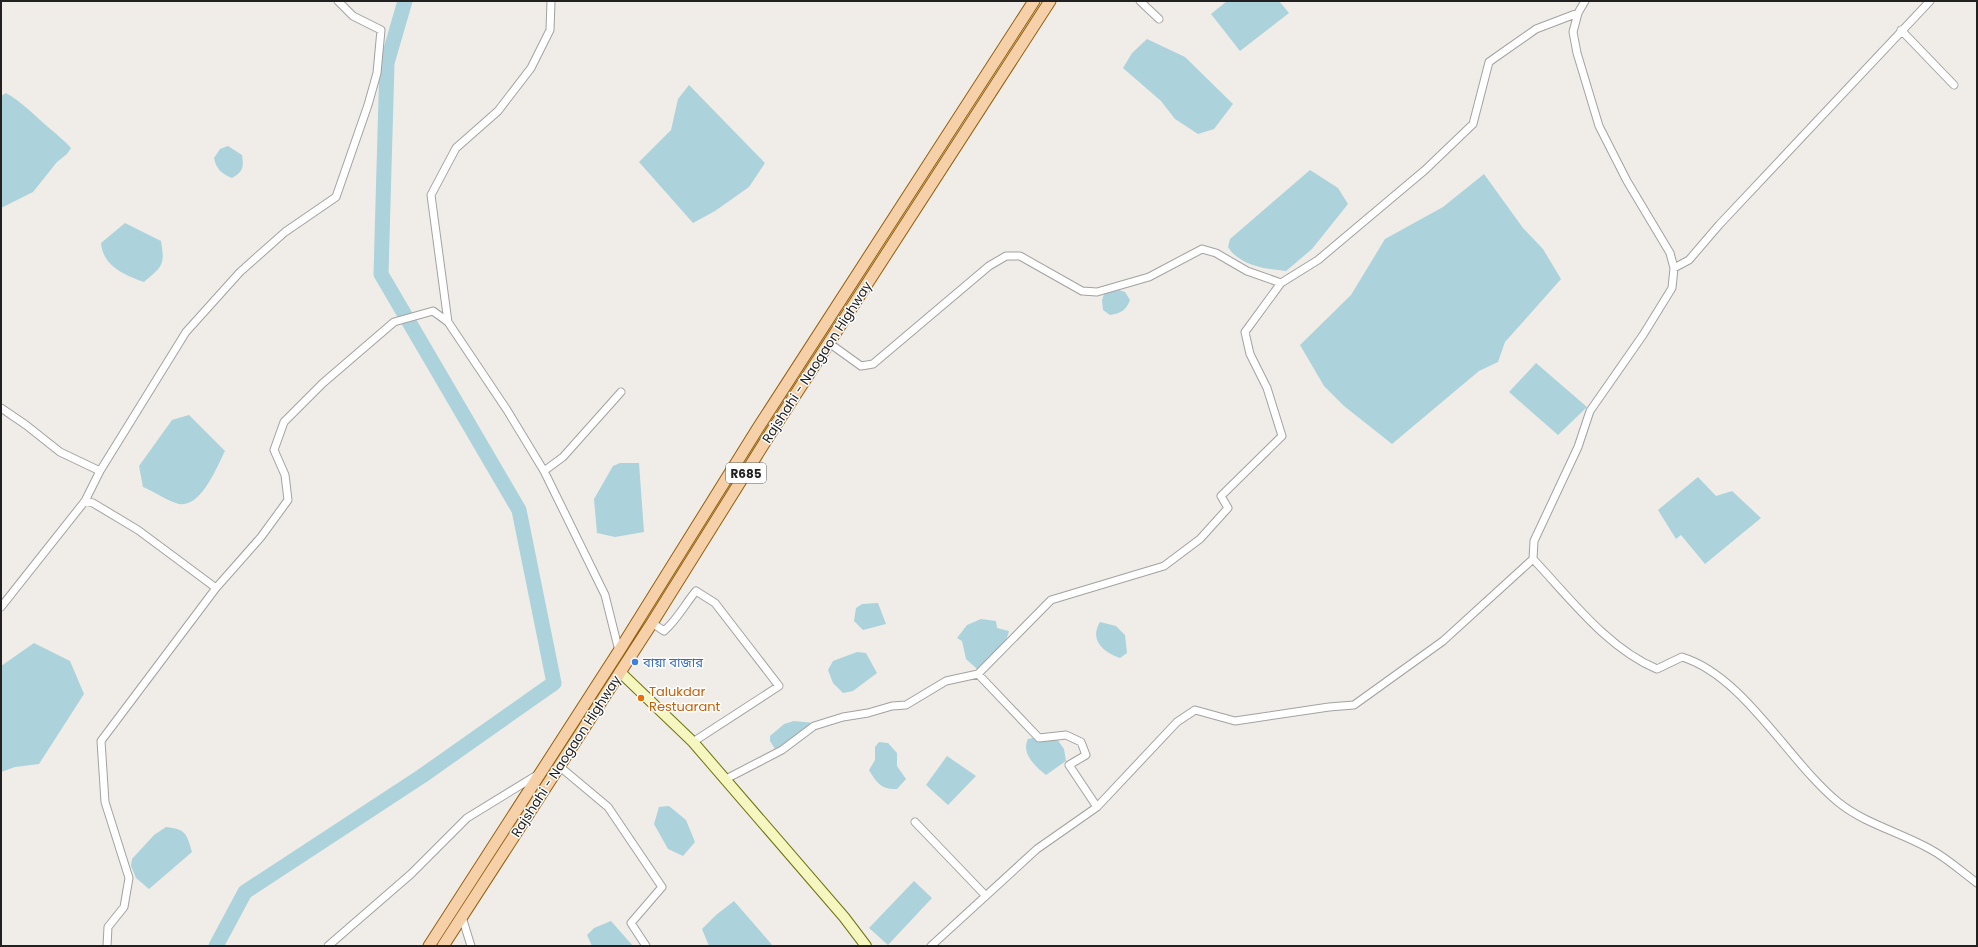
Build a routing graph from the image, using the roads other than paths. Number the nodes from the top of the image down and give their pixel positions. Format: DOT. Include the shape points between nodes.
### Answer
graph roads {
  1 [pos="338,1"];
  2 [pos="551,1"];
  3 [pos="1034,1"];
  4 [pos="1050,1"];
  5 [pos="1140,1"];
  6 [pos="1585,1"];
  7 [pos="1930,1"];
  8 [pos="1578,13"];
  9 [pos="1159,19"];
  10 [pos="1901,30"];
  11 [pos="1954,86"];
  12 [pos="1674,268"];
  13 [pos="1281,283"];
  14 [pos="448,322"];
  15 [pos="829,343"];
  16 [pos="621,392"];
  17 [pos="1,408"];
  18 [pos="100,471"];
  19 [pos="544,471"];
  20 [pos="85,501"];
  21 [pos="678,556"];
  22 [pos="1533,559"];
  23 [pos="689,562"];
  24 [pos="216,588"];
  25 [pos="1,607"];
  26 [pos="652,623"];
  27 [pos="619,651"];
  28 [pos="620,672"];
  29 [pos="978,674"];
  30 [pos="693,742"];
  31 [pos="559,766"];
  32 [pos="539,774"];
  33 [pos="726,779"];
  34 [pos="522,800"];
  35 [pos="533,807"];
  36 [pos="1097,807"];
  37 [pos="915,822"];
  38 [pos="1977,883"];
  39 [pos="985,895"];
  40 [pos="462,917"];
  41 [pos="107,946"];
  42 [pos="328,946"];
  43 [pos="429,946"];
  44 [pos="443,946"];
  45 [pos="471,946"];
  46 [pos="646,946"];
  47 [pos="866,946"];
  48 [pos="931,946"];
  1 -- 18 [label="street" via="353,16 381,30 377,73 336,197 285,232 240,272 186,332"];
  2 -- 14 [label="street" via="550,30 531,68 498,111 456,148 431,195"];
  3 -- 21 [label="main road, Rajshahi - Naogaon Highway / R685"];
  4 -- 15 [label="main road, Rajshahi - Naogaon Highway / R685"];
  5 -- 9 [label="street"];
  6 -- 8 [label="street"];
  7 -- 10 [label="street"];
  8 -- 12 [label="street" via="1573,32 1599,126 1627,181 1670,253"];
  8 -- 13 [label="street" via="1536,29 1489,62 1473,124 1424,170 1318,260"];
  10 -- 11 [label="street"];
  10 -- 12 [label="street" via="1690,260"];
  12 -- 22 [label="street" via="1672,288 1590,411 1578,447 1534,541"];
  13 -- 15 [label="street" via="1247,271 1216,253 1202,249 1149,277 1097,292 1082,291 1020,256 1006,256 989,266 873,364 861,366"];
  13 -- 29 [label="street" via="1245,332 1250,354 1267,388 1282,436 1221,496 1228,508 1200,538 1164,566 1051,600"];
  14 -- 19 [label="street"];
  14 -- 24 [label="street" via="433,311 394,322 323,383 284,422 274,450 285,475 288,500 261,537"];
  15 -- 23 [label="main road, Rajshahi - Naogaon Highway / R685"];
  16 -- 19 [label="street" via="563,457"];
  17 -- 18 [label="street" via="60,452"];
  18 -- 20 [label="street"];
  19 -- 27 [label="street" via="605,595"];
  20 -- 24 [label="street" via="93,502 138,530"];
  20 -- 25 [label="street"];
  21 -- 23 [label="main road"];
  21 -- 27 [label="main road, Rajshahi - Naogaon Highway / R685"];
  22 -- 36 [label="street" via="1443,641 1354,705 1235,720 1195,710 1177,722"];
  22 -- 38 [label="street" via="1603,632 1641,662 1657,669 1682,656 1697,661 1741,695 1786,749 1839,802 1879,826 1931,849"];
  23 -- 26 [label="main road, Rajshahi - Naogaon Highway / R685"];
  24 -- 41 [label="street" via="101,741 105,802 129,878 124,907 108,927"];
  26 -- 28 [label="main road, Rajshahi - Naogaon Highway / R685"];
  26 -- 30 [label="street" via="664,631 696,591 715,602 779,686"];
  27 -- 32 [label="main road, Rajshahi - Naogaon Highway / R685"];
  28 -- 30 [label="main road"];
  28 -- 31 [label="main road, Rajshahi - Naogaon Highway / R685"];
  29 -- 33 [label="street" via="946,682 906,706 892,706 814,726 782,750"];
  29 -- 36 [label="street" via="1040,738 1066,735 1081,742 1086,755 1069,765"];
  30 -- 33 [label="main road"];
  31 -- 35 [label="main road, Rajshahi - Naogaon Highway / R685"];
  31 -- 46 [label="street" via="608,807 662,886 631,923"];
  32 -- 34 [label="main road, Rajshahi - Naogaon Highway / R685"];
  32 -- 42 [label="street" via="467,818 411,874"];
  33 -- 47 [label="main road"];
  34 -- 35 [label="main road"];
  34 -- 43 [label="main road, Rajshahi - Naogaon Highway / R685"];
  35 -- 40 [label="main road, Rajshahi - Naogaon Highway / R685"];
  36 -- 39 [label="street" via="1037,849"];
  37 -- 39 [label="street"];
  39 -- 48 [label="street"];
  40 -- 44 [label="main road, Rajshahi - Naogaon Highway / R685"];
  40 -- 45 [label="street"];
}
